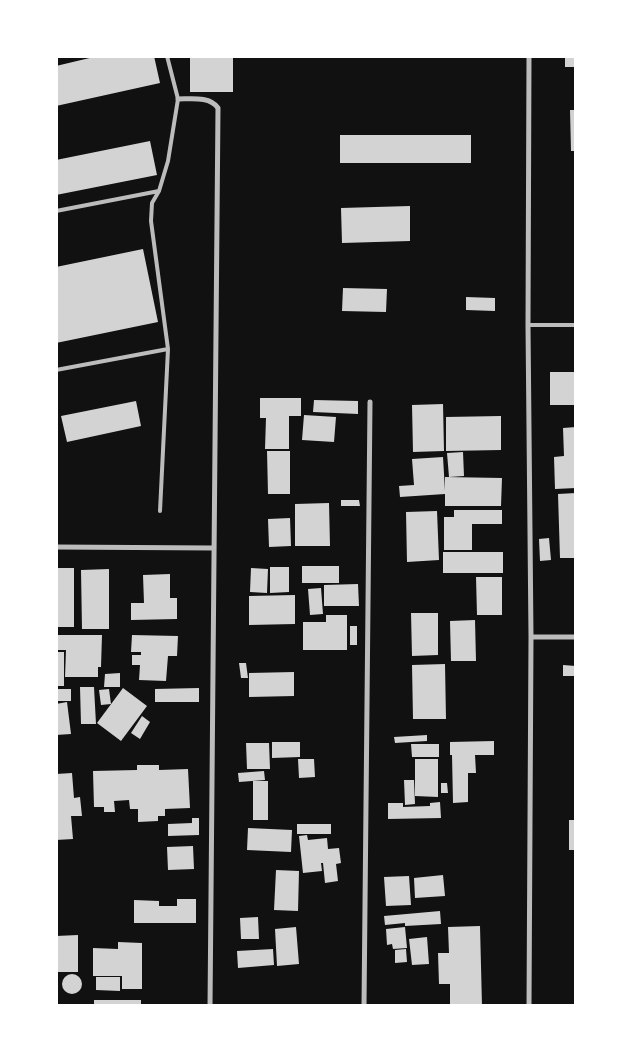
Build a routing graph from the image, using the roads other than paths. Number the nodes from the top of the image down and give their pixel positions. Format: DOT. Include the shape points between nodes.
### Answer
graph roads {
  1 [pos="168,56"];
  2 [pos="529,56"];
  3 [pos="178,99"];
  4 [pos="158,191"];
  5 [pos="56,211"];
  6 [pos="528,325"];
  7 [pos="576,326"];
  8 [pos="168,350"];
  9 [pos="56,370"];
  10 [pos="370,402"];
  11 [pos="160,511"];
  12 [pos="56,547"];
  13 [pos="214,548"];
  14 [pos="531,637"];
  15 [pos="576,638"];
  16 [pos="210,1006"];
  17 [pos="364,1006"];
  18 [pos="529,1006"];
  1 -- 3 [label="lane"];
  2 -- 6 [label="street"];
  3 -- 4 [label="lane" via="168,161"];
  3 -- 13 [label="street" via="209,101 218,108"];
  4 -- 5 [label="lane"];
  4 -- 8 [label="lane" via="152,203 150,221"];
  6 -- 7 [label="lane"];
  6 -- 14 [label="street"];
  8 -- 9 [label="lane"];
  8 -- 11 [label="lane"];
  10 -- 17 [label="street"];
  12 -- 13 [label="street"];
  13 -- 16 [label="street"];
  14 -- 15 [label="street"];
  14 -- 18 [label="street"];
}
